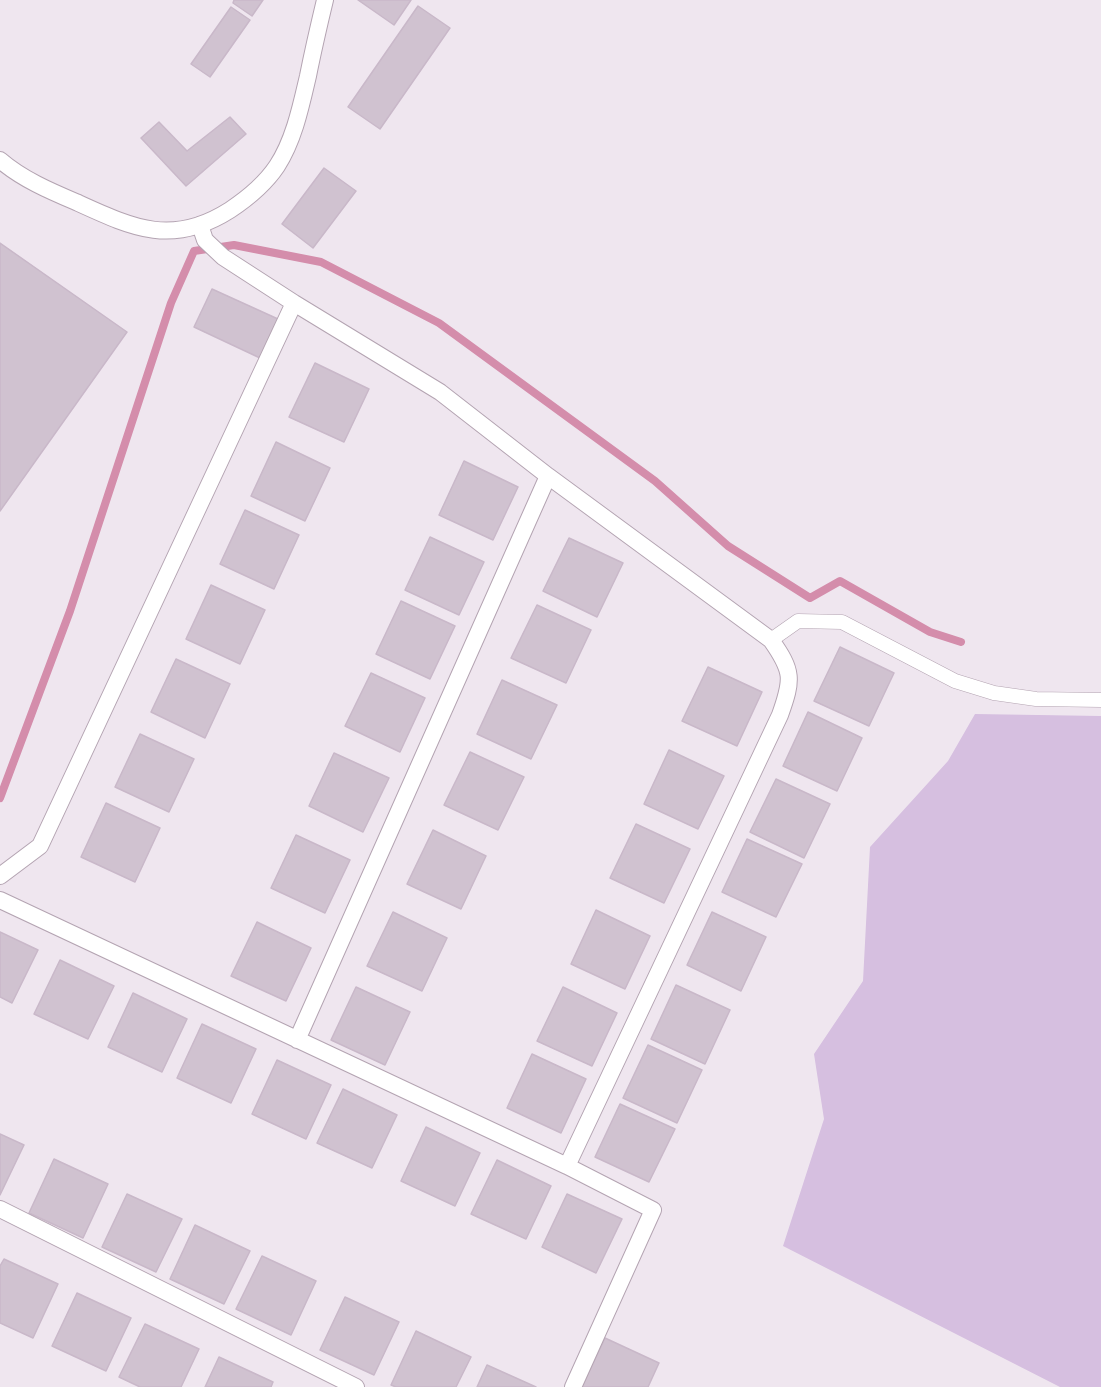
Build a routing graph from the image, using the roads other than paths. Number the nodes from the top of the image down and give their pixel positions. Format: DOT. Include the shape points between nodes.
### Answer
graph roads {
  1 [pos="325,0"];
  2 [pos="0,160"];
  3 [pos="203,233"];
  4 [pos="294,303"];
  5 [pos="548,476"];
  6 [pos="771,640"];
  7 [pos="1101,700"];
  8 [pos="0,876"];
  9 [pos="0,900"];
  10 [pos="297,1040"];
  11 [pos="567,1166"];
  12 [pos="0,1209"];
  13 [pos="356,1387"];
  14 [pos="573,1387"];
  1 -- 3 [label="street" via="302,100 285,151 266,180"];
  2 -- 3 [label="street" via="57,194 111,219 145,229"];
  3 -- 4 [label="street" via="223,256"];
  4 -- 5 [label="street" via="440,392"];
  4 -- 8 [label="street" via="40,846"];
  5 -- 6 [label="street"];
  5 -- 10 [label="street"];
  6 -- 7 [label="lane" via="798,621 842,621 955,681 994,693 1036,699"];
  6 -- 11 [label="street" via="789,673 780,715"];
  9 -- 10 [label="street"];
  10 -- 11 [label="street"];
  11 -- 14 [label="street" via="653,1210"];
  12 -- 13 [label="street"];
}
